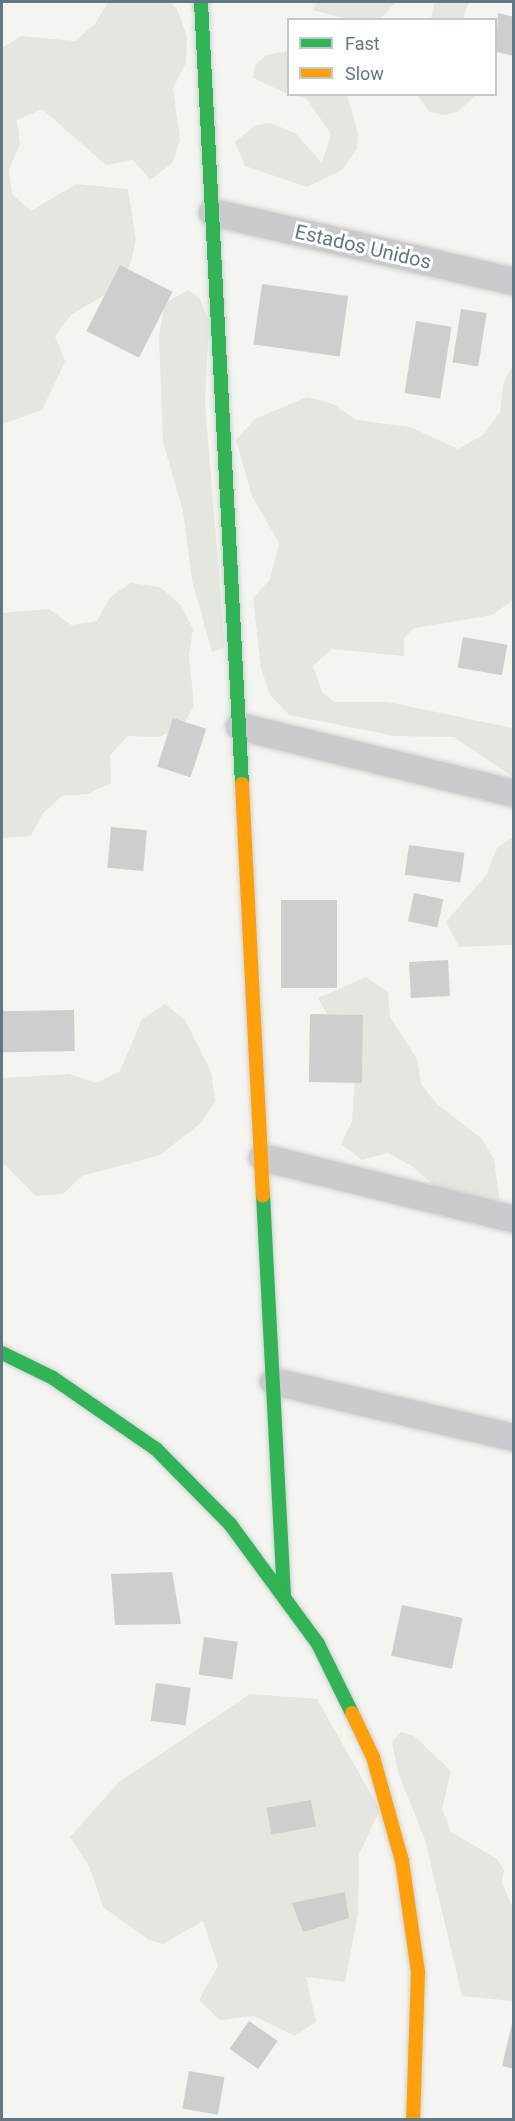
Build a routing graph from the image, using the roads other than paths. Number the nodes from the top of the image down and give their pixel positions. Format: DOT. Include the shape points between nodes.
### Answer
graph roads {
  1 [pos="201,2"];
  2 [pos="212,212"];
  3 [pos="513,281"];
  4 [pos="239,726"];
  5 [pos="513,793"];
  6 [pos="262,1157"];
  7 [pos="513,1219"];
  8 [pos="2,1353"];
  9 [pos="273,1381"];
  10 [pos="513,1437"];
  11 [pos="284,1594"];
  12 [pos="413,2120"];
  1 -- 2 [label="street"];
  2 -- 3 [label="street, Estados Unidos"];
  2 -- 4 [label="street"];
  4 -- 5 [label="street"];
  4 -- 6 [label="street"];
  6 -- 7 [label="street"];
  6 -- 9 [label="street"];
  8 -- 11 [label="street" via="53,1378 156,1449 230,1524"];
  9 -- 10 [label="street"];
  9 -- 11 [label="street"];
  11 -- 12 [label="street" via="318,1644 373,1757 402,1861 418,1972"];
}
